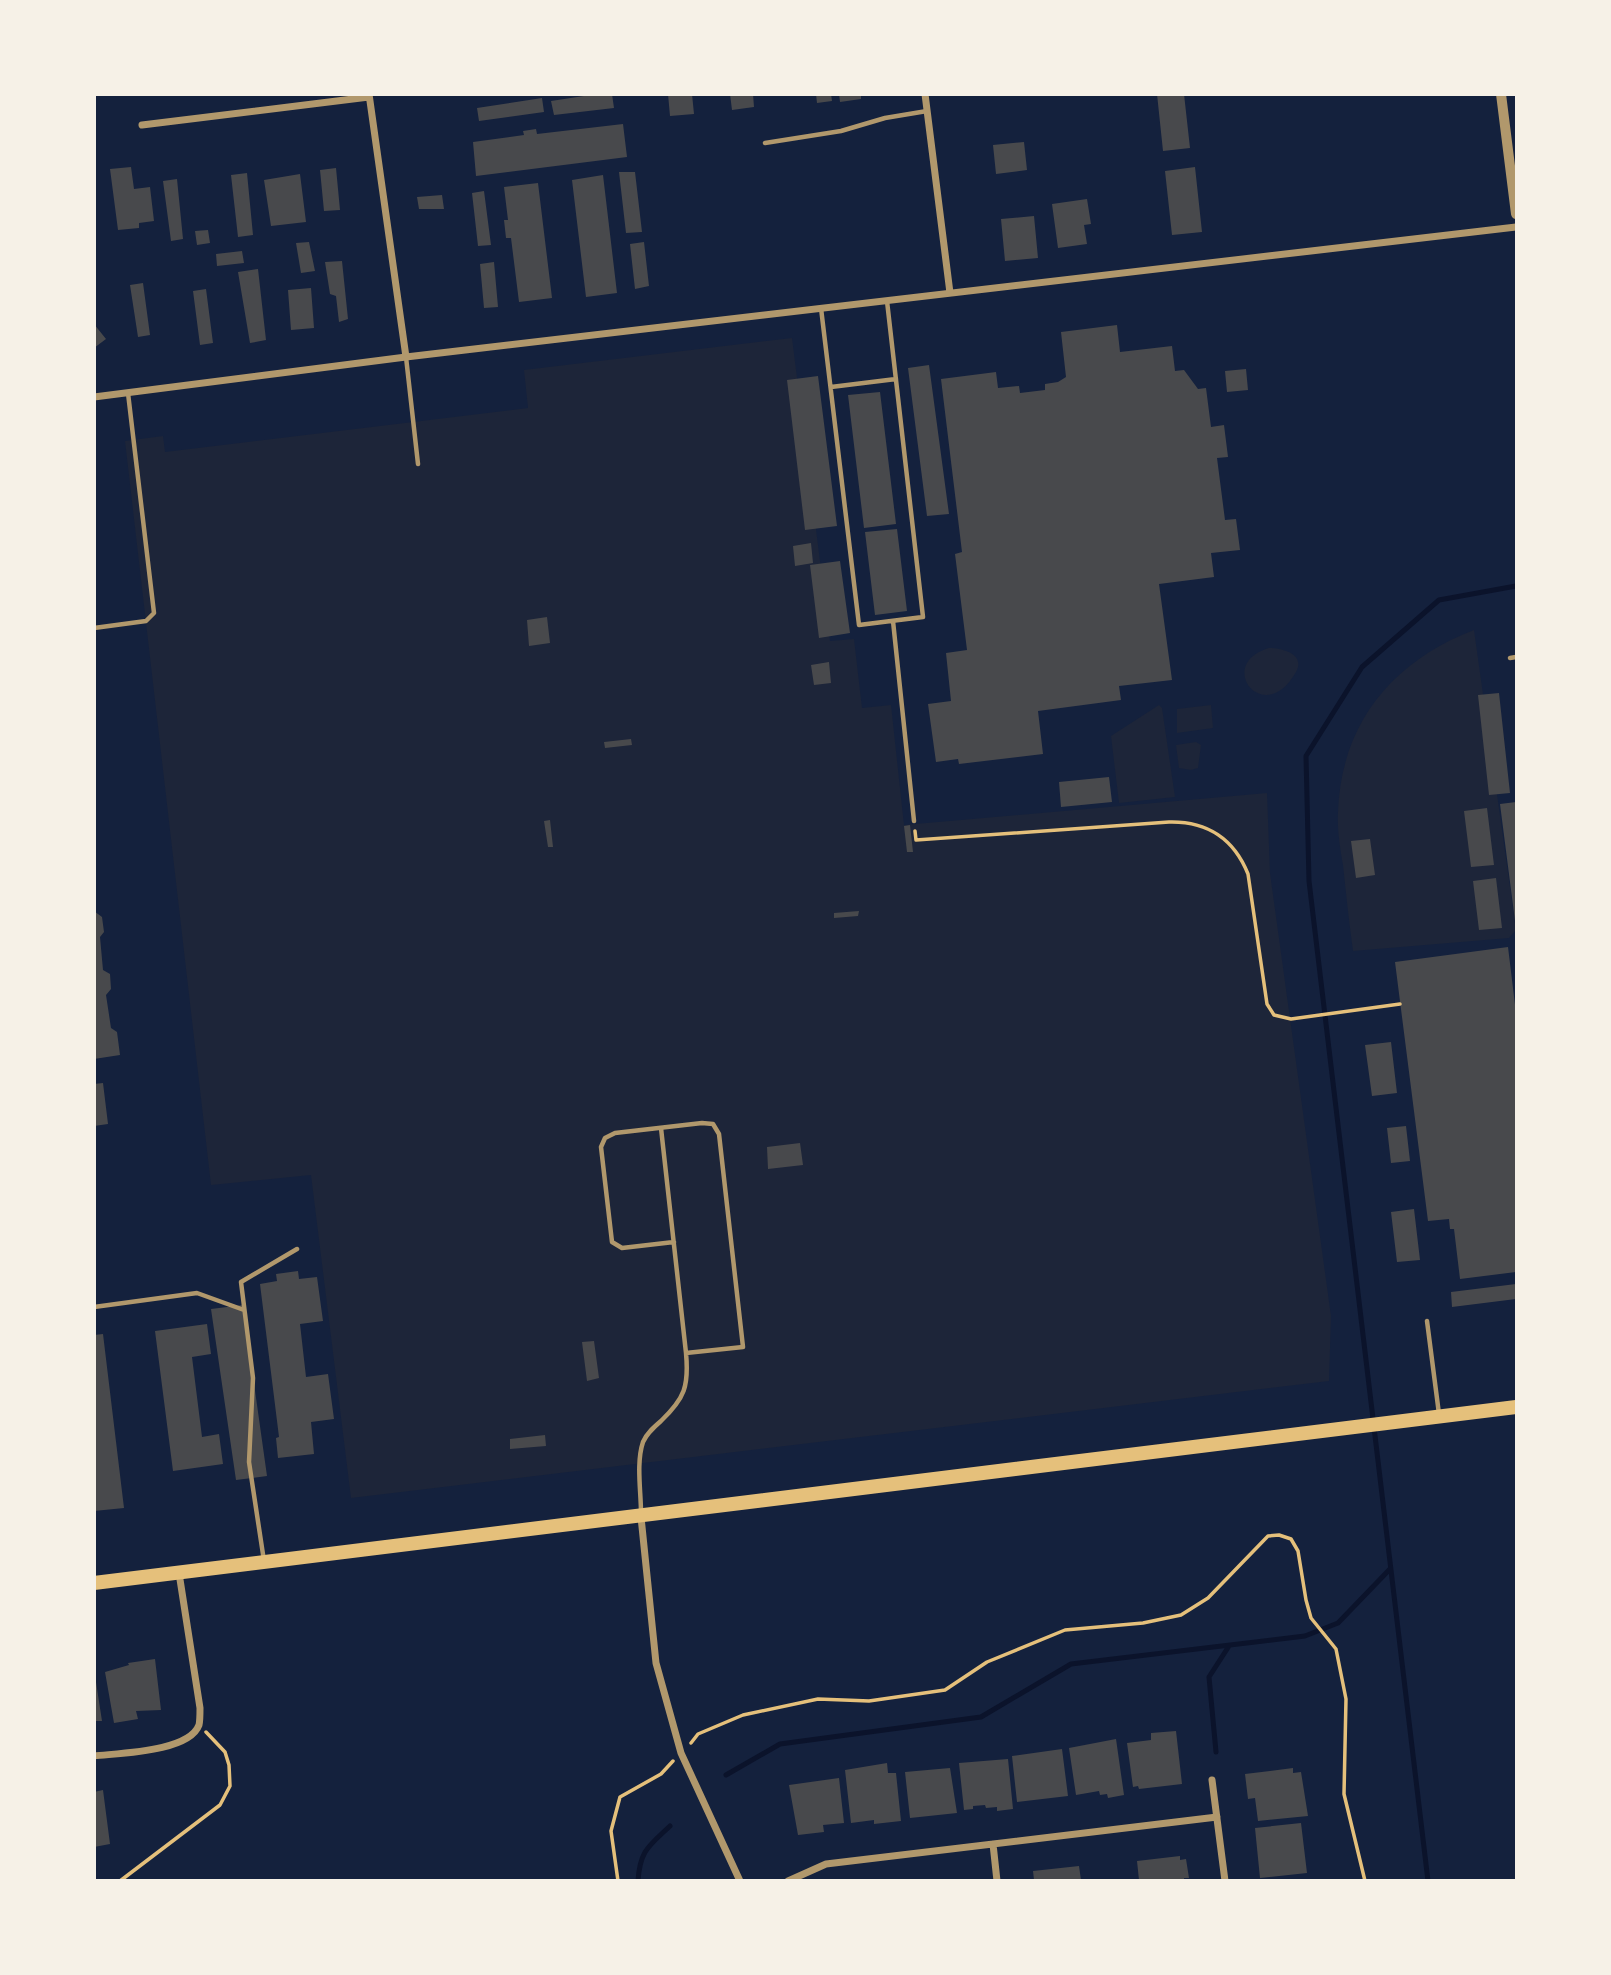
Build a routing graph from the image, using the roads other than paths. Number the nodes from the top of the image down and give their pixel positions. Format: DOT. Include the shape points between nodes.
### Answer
graph roads {
  1 [pos="925,94"];
  2 [pos="1501,94"];
  3 [pos="369,96"];
  4 [pos="927,111"];
  5 [pos="142,125"];
  6 [pos="765,143"];
  7 [pos="1517,214"];
  8 [pos="1517,227"];
  9 [pos="950,293"];
  10 [pos="887,301"];
  11 [pos="821,309"];
  12 [pos="406,357"];
  13 [pos="896,379"];
  14 [pos="831,387"];
  15 [pos="128,393"];
  16 [pos="94,397"];
  17 [pos="418,464"];
  18 [pos="893,621"];
  19 [pos="94,628"];
  20 [pos="914,821"];
  21 [pos="661,1128"];
  22 [pos="674,1242"];
  23 [pos="297,1249"];
  24 [pos="94,1307"];
  25 [pos="244,1310"];
  26 [pos="1427,1321"];
  27 [pos="686,1353"];
  28 [pos="1517,1407"];
  29 [pos="1440,1417"];
  30 [pos="641,1517"];
  31 [pos="264,1563"];
  32 [pos="179,1573"];
  33 [pos="94,1583"];
  34 [pos="94,1756"];
  35 [pos="1212,1780"];
  36 [pos="1217,1817"];
  37 [pos="993,1844"];
  38 [pos="740,1881"];
  39 [pos="788,1881"];
  40 [pos="997,1881"];
  41 [pos="1225,1881"];
  1 -- 4 [label="street"];
  2 -- 7 [label="street"];
  3 -- 5 [label="street"];
  3 -- 12 [label="street"];
  4 -- 6 [label="lane"];
  4 -- 9 [label="street"];
  8 -- 9 [label="street"];
  9 -- 10 [label="street"];
  10 -- 11 [label="street"];
  10 -- 13 [label="lane"];
  11 -- 12 [label="street"];
  11 -- 14 [label="lane"];
  12 -- 15 [label="street"];
  12 -- 17 [label="lane"];
  13 -- 14 [label="lane"];
  13 -- 18 [label="lane" via="923,617"];
  14 -- 18 [label="lane" via="859,625"];
  15 -- 16 [label="street"];
  15 -- 19 [label="lane" via="154,613 146,621"];
  18 -- 20 [label="lane"];
  21 -- 22 [label="lane"];
  21 -- 22 [label="lane" via="605,1138 601,1147 609,1222 612,1242 622,1248"];
  21 -- 27 [label="lane" via="713,1124 719,1134 743,1347"];
  22 -- 27 [label="lane"];
  23 -- 25 [label="lane" via="241,1282"];
  24 -- 25 [label="lane" via="197,1293"];
  25 -- 31 [label="lane" via="253,1378 249,1462"];
  26 -- 29 [label="lane"];
  27 -- 30 [label="lane" via="688,1381 681,1399 643,1442"];
  28 -- 29 [label="main road"];
  29 -- 30 [label="main road"];
  30 -- 31 [label="main road"];
  30 -- 38 [label="street" via="656,1663 681,1753"];
  31 -- 32 [label="main road"];
  32 -- 33 [label="main road"];
  32 -- 34 [label="street" via="199,1727 186,1740 168,1747"];
  35 -- 36 [label="street"];
  36 -- 37 [label="street"];
  36 -- 41 [label="street"];
  37 -- 39 [label="street" via="826,1864"];
  37 -- 40 [label="street"];
}
